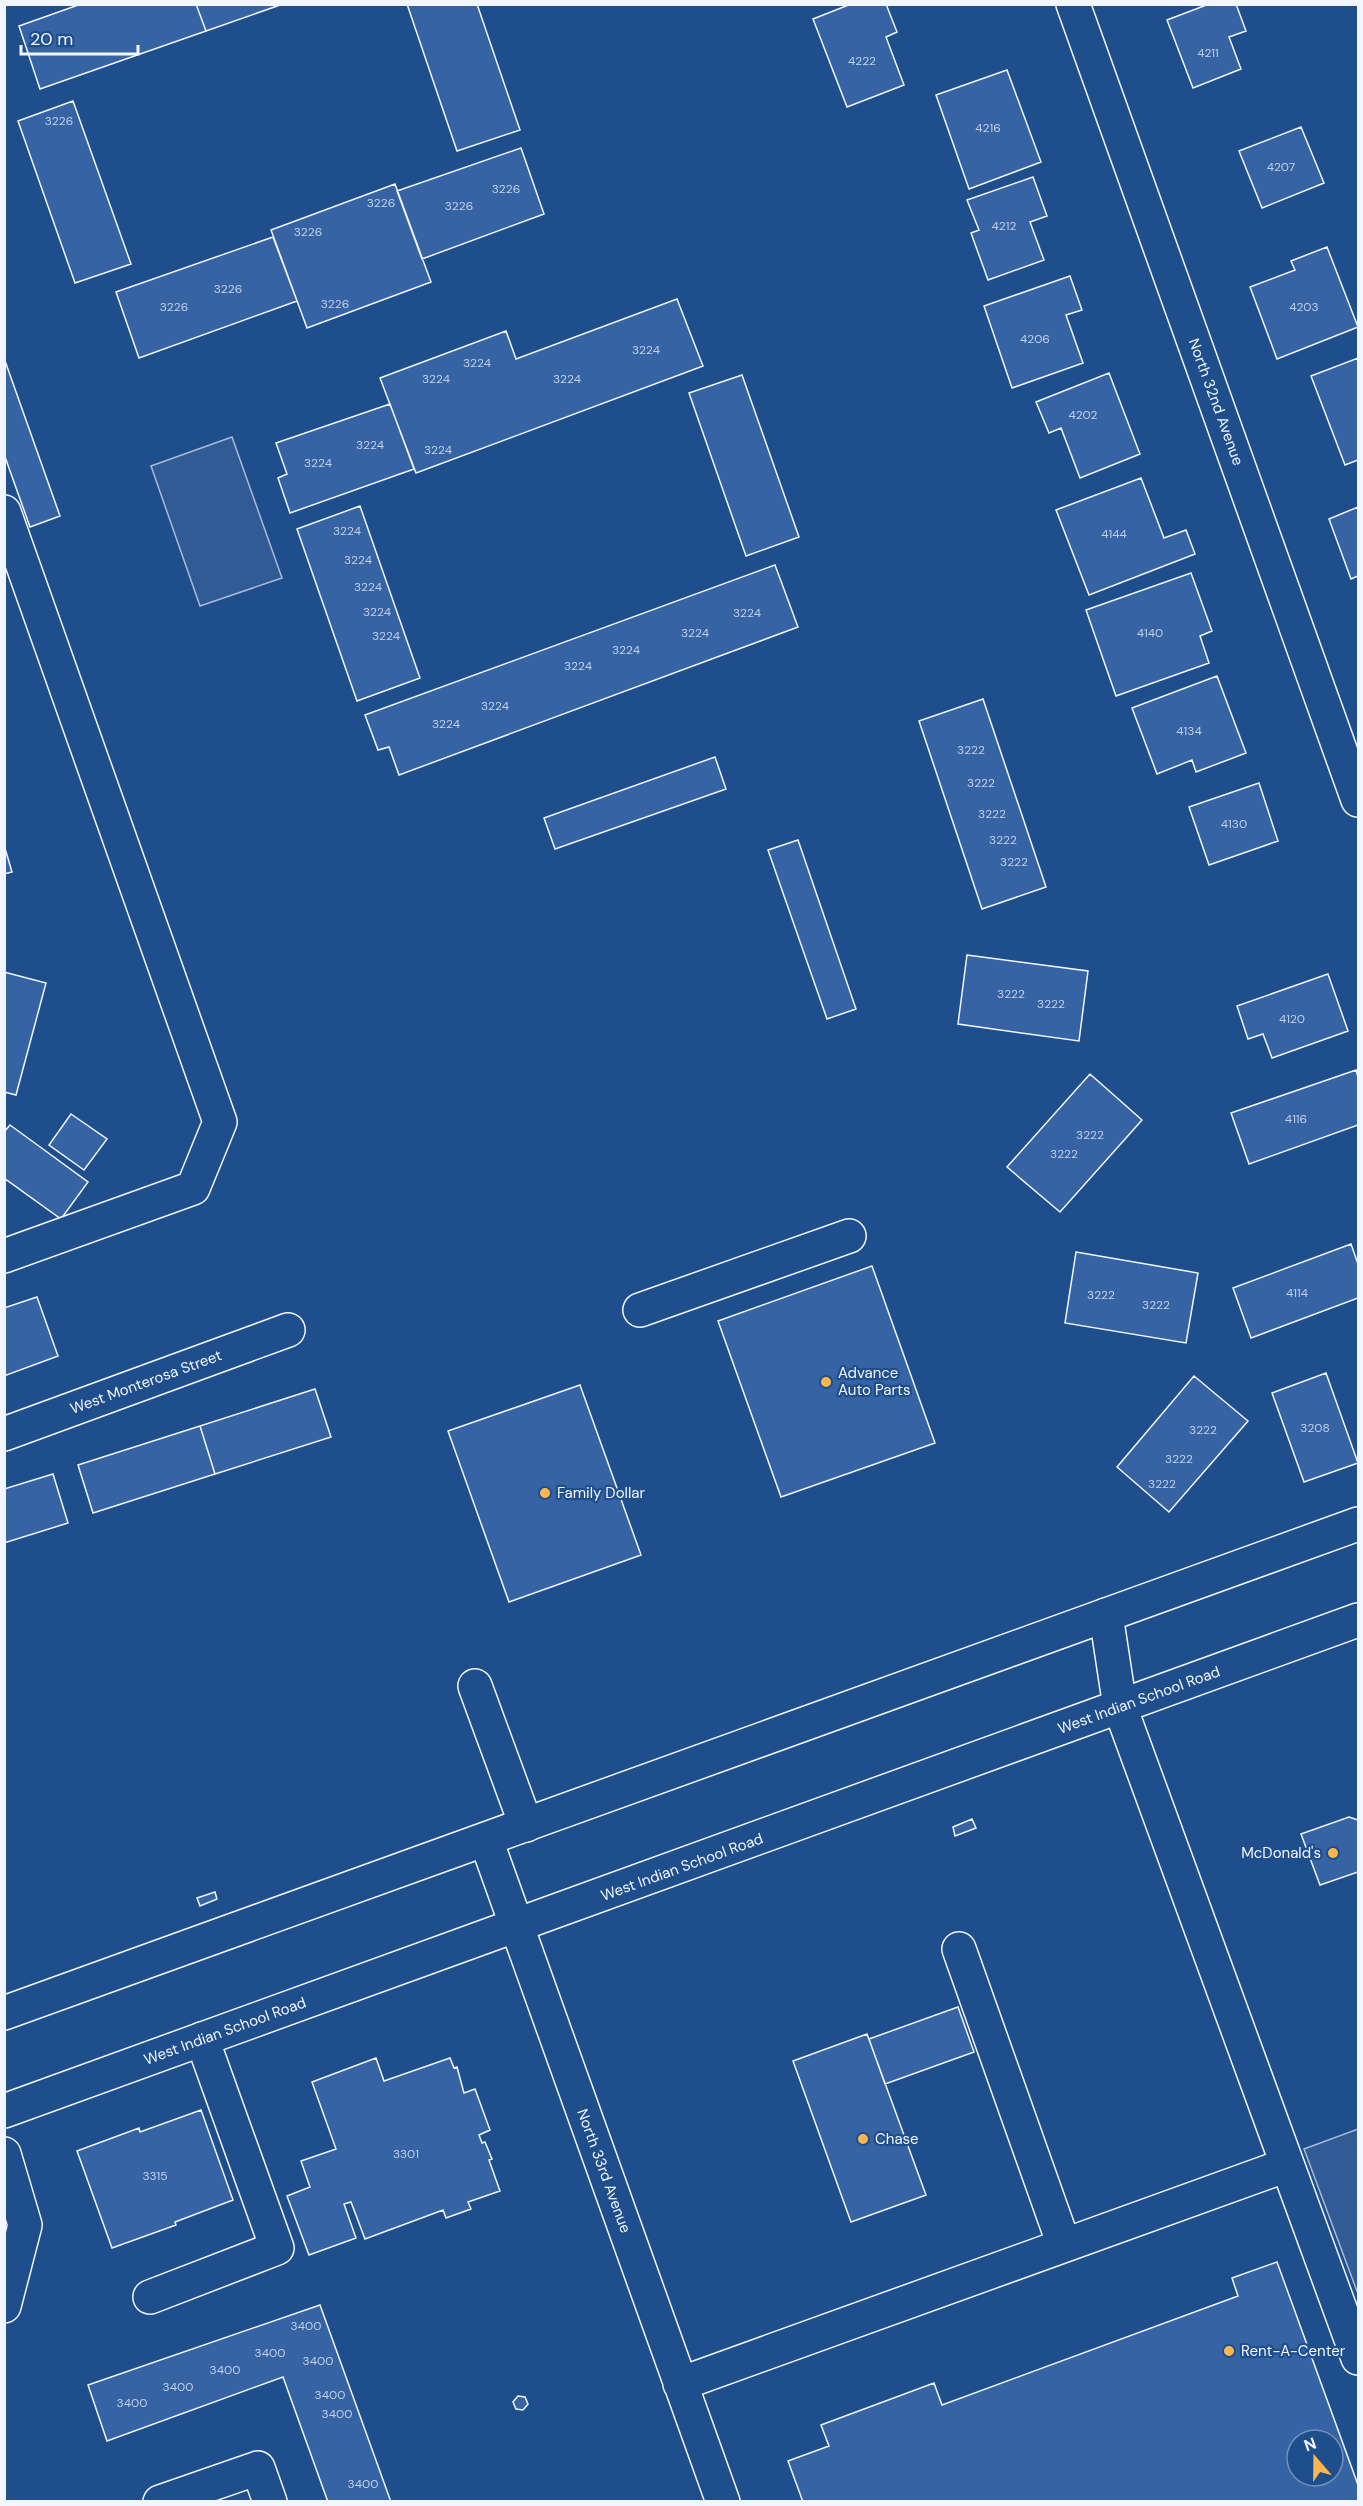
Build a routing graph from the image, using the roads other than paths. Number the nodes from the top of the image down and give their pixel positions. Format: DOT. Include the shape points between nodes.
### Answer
graph roads {
  1 [pos="1073,4"];
  2 [pos="4,512"];
  3 [pos="1359,800"];
  4 [pos="849,1236"];
  5 [pos="4,1256"];
  6 [pos="640,1310"];
  7 [pos="288,1330"];
  8 [pos="4,1434"];
  9 [pos="1359,1524"];
  10 [pos="1106,1615"];
  11 [pos="1359,1620"];
  12 [pos="475,1686"];
  13 [pos="1120,1707"];
  14 [pos="526,1825"];
  15 [pos="486,1840"];
  16 [pos="518,1927"];
  17 [pos="959,1949"];
  18 [pos="4,2013"];
  19 [pos="202,2039"];
  20 [pos="4,2110"];
  21 [pos="4,2154"];
  22 [pos="1287,2165"];
  23 [pos="1064,2245"];
  24 [pos="150,2297"];
  25 [pos="4,2306"];
  26 [pos="1359,2358"];
  27 [pos="681,2384"];
  28 [pos="160,2502"];
  29 [pos="270,2502"];
  30 [pos="723,2502"];
  1 -- 3 [label="main road, North 32nd Avenue"];
  2 -- 5 [label="main road" via="220,1122 193,1188"];
  4 -- 6 [label="main road"];
  7 -- 8 [label="main road, West Monterosa Street"];
  9 -- 10 [label="main road"];
  10 -- 13 [label="main road"];
  10 -- 14 [label="main road"];
  11 -- 13 [label="main road, West Indian School Road"];
  12 -- 14 [label="main road"];
  13 -- 16 [label="main road, West Indian School Road"];
  13 -- 22 [label="main road"];
  14 -- 15 [label="main road"];
  15 -- 16 [label="main road, North 33rd Avenue"];
  15 -- 18 [label="main road"];
  16 -- 19 [label="main road, West Indian School Road"];
  16 -- 27 [label="main road, North 33rd Avenue"];
  17 -- 23 [label="main road"];
  19 -- 20 [label="main road, West Indian School Road"];
  19 -- 24 [label="main road" via="277,2248"];
  21 -- 25 [label="main road" via="25,2224"];
  22 -- 23 [label="main road"];
  22 -- 26 [label="main road"];
  23 -- 27 [label="main road"];
  27 -- 30 [label="main road, North 33rd Avenue"];
  28 -- 29 [label="main road" via="258,2468"];
}
